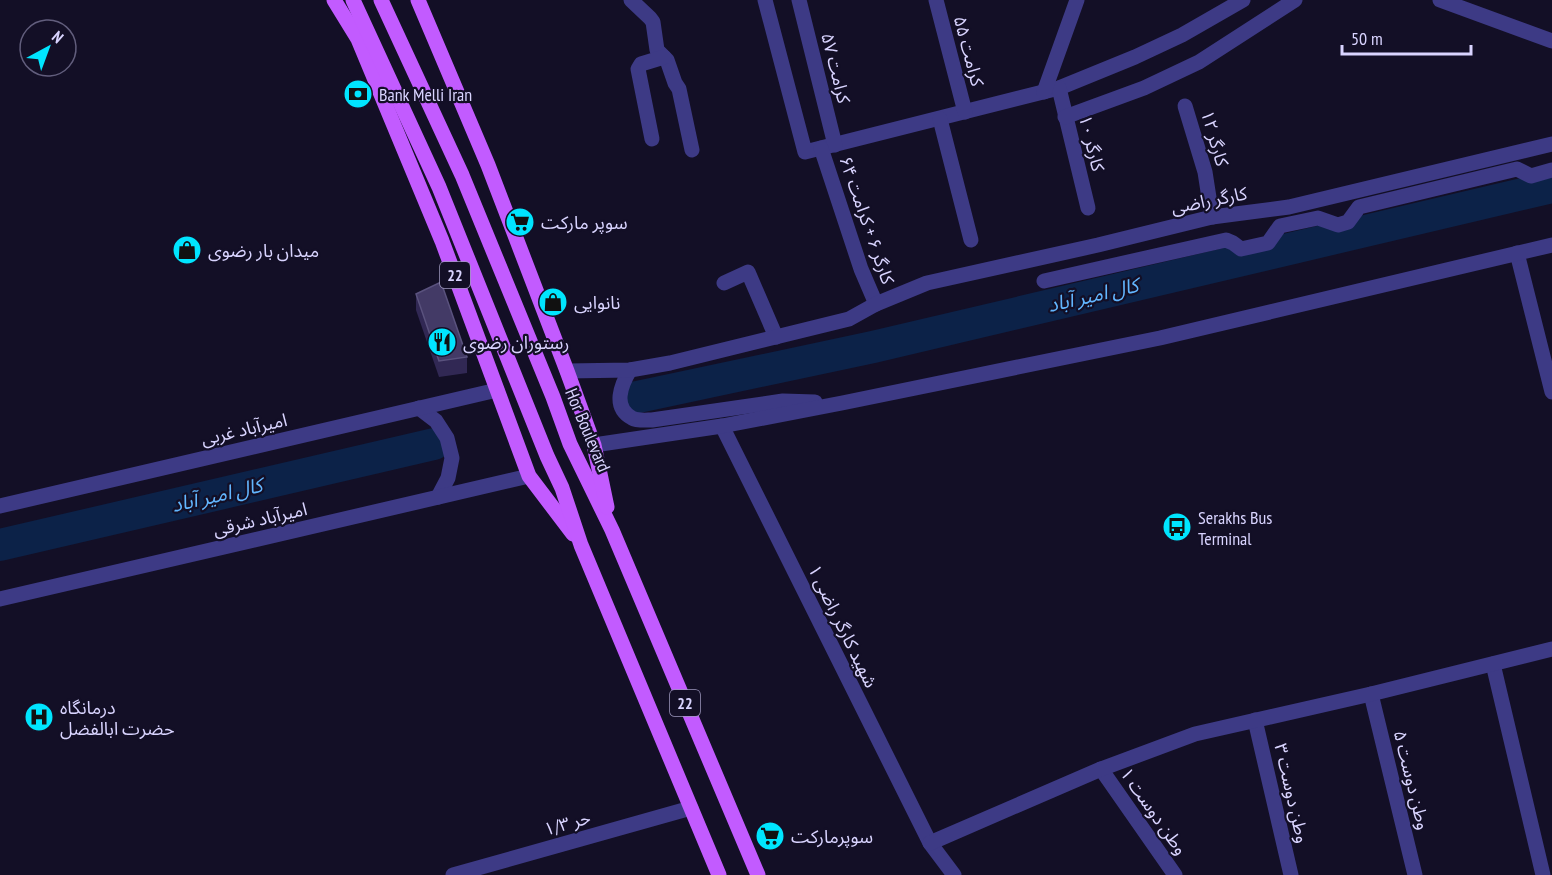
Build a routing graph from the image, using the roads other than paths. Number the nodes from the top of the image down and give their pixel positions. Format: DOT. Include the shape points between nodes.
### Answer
graph roads {
  1 [pos="334,0"];
  2 [pos="353,0"];
  3 [pos="418,0"];
  4 [pos="632,0"];
  5 [pos="765,0"];
  6 [pos="800,0"];
  7 [pos="936,0"];
  8 [pos="1077,0"];
  9 [pos="1243,0"];
  10 [pos="1295,0"];
  11 [pos="1440,0"];
  12 [pos="383,4"];
  13 [pos="1552,41"];
  14 [pos="664,57"];
  15 [pos="1052,90"];
  16 [pos="1185,106"];
  17 [pos="965,112"];
  18 [pos="1065,117"];
  19 [pos="940,118"];
  20 [pos="652,139"];
  21 [pos="1552,144"];
  22 [pos="828,147"];
  23 [pos="692,150"];
  24 [pos="1552,170"];
  25 [pos="1088,208"];
  26 [pos="1212,217"];
  27 [pos="971,240"];
  28 [pos="1552,245"];
  29 [pos="1517,253"];
  30 [pos="1044,281"];
  31 [pos="724,283"];
  32 [pos="876,304"];
  33 [pos="776,338"];
  34 [pos="630,370"];
  35 [pos="567,371"];
  36 [pos="497,390"];
  37 [pos="1552,392"];
  38 [pos="842,403"];
  39 [pos="419,408"];
  40 [pos="722,426"];
  41 [pos="594,445"];
  42 [pos="529,476"];
  43 [pos="438,497"];
  44 [pos="0,506"];
  45 [pos="612,530"];
  46 [pos="581,546"];
  47 [pos="0,599"];
  48 [pos="1552,649"];
  49 [pos="1493,664"];
  50 [pos="1371,694"];
  51 [pos="1255,720"];
  52 [pos="1101,769"];
  53 [pos="691,808"];
  54 [pos="930,843"];
  55 [pos="453,875"];
  56 [pos="719,875"];
  57 [pos="758,875"];
  58 [pos="954,875"];
  59 [pos="1175,875"];
  60 [pos="1291,875"];
  61 [pos="1415,875"];
  62 [pos="1543,875"];
  1 -- 36 [label="main road, 22" via="358,39 442,241"];
  2 -- 46 [label="main road" via="439,187 562,488"];
  3 -- 35 [label="main road, 22" via="488,165"];
  4 -- 14 [label="street" via="650,18 657,50"];
  5 -- 22 [label="street" via="805,153"];
  6 -- 22 [label="street, کرامت ۵۷"];
  7 -- 17 [label="street, کرامت ۵۵"];
  8 -- 15 [label="street"];
  9 -- 15 [label="street" via="1182,35"];
  10 -- 18 [label="street" via="1199,62 1144,88"];
  11 -- 13 [label="street"];
  12 -- 45 [label="main road, Hor Boulevard" via="462,175 570,444"];
  14 -- 20 [label="street" via="641,64 638,69"];
  14 -- 23 [label="street" via="679,89"];
  15 -- 17 [label="street"];
  15 -- 18 [label="street, کارگر ۱۰"];
  16 -- 26 [label="street, کارگر ۱۲" via="1205,172"];
  17 -- 19 [label="street"];
  18 -- 25 [label="street, کارگر ۱۰"];
  19 -- 22 [label="street"];
  19 -- 27 [label="street"];
  21 -- 26 [label="street, کارگر راضی" via="1289,207"];
  22 -- 32 [label="street, کارگر ۶ + کرامت ۶۴" via="861,269"];
  24 -- 30 [label="street" via="1531,176 1517,169 1359,207 1348,222 1338,225 1318,218 1280,226 1268,243 1241,249 1226,240"];
  26 -- 32 [label="street, کارگر راضی" via="927,283"];
  28 -- 29 [label="street"];
  29 -- 37 [label="street"];
  29 -- 38 [label="street" via="1160,338"];
  31 -- 33 [label="street" via="748,272"];
  32 -- 33 [label="street, کارگر راضی" via="849,319"];
  33 -- 34 [label="street, کارگر راضی"];
  34 -- 35 [label="street, کارگر راضی"];
  34 -- 38 [label="street" via="619,396 623,410 633,419 652,420 783,401"];
  35 -- 41 [label="main road, 22"];
  36 -- 39 [label="street, امیرآباد غربی"];
  36 -- 42 [label="main road, 22"];
  38 -- 40 [label="street"];
  39 -- 43 [label="street" via="436,421 447,438 452,458"];
  39 -- 44 [label="street, امیرآباد غربی"];
  40 -- 41 [label="street"];
  40 -- 54 [label="street, شهید کارگر راضی ۱"];
  41 -- 45 [label="main road, 22"];
  42 -- 43 [label="street, امیرآباد شرقی"];
  42 -- 46 [label="main road, 22"];
  43 -- 47 [label="street, امیرآباد شرقی"];
  45 -- 57 [label="main road, Hor Boulevard / 22"];
  46 -- 53 [label="main road, 22"];
  48 -- 49 [label="street"];
  49 -- 50 [label="street"];
  49 -- 62 [label="street"];
  50 -- 51 [label="street"];
  50 -- 61 [label="street, وطن دوست ۵"];
  51 -- 52 [label="street" via="1195,734"];
  51 -- 60 [label="street, وطن دوست ۳"];
  52 -- 54 [label="street"];
  52 -- 59 [label="street, وطن دوست ۱"];
  53 -- 55 [label="street, حر ۱/۳"];
  53 -- 56 [label="main road, 22"];
  54 -- 58 [label="street, شهید کارگر راضی ۱"];
}
